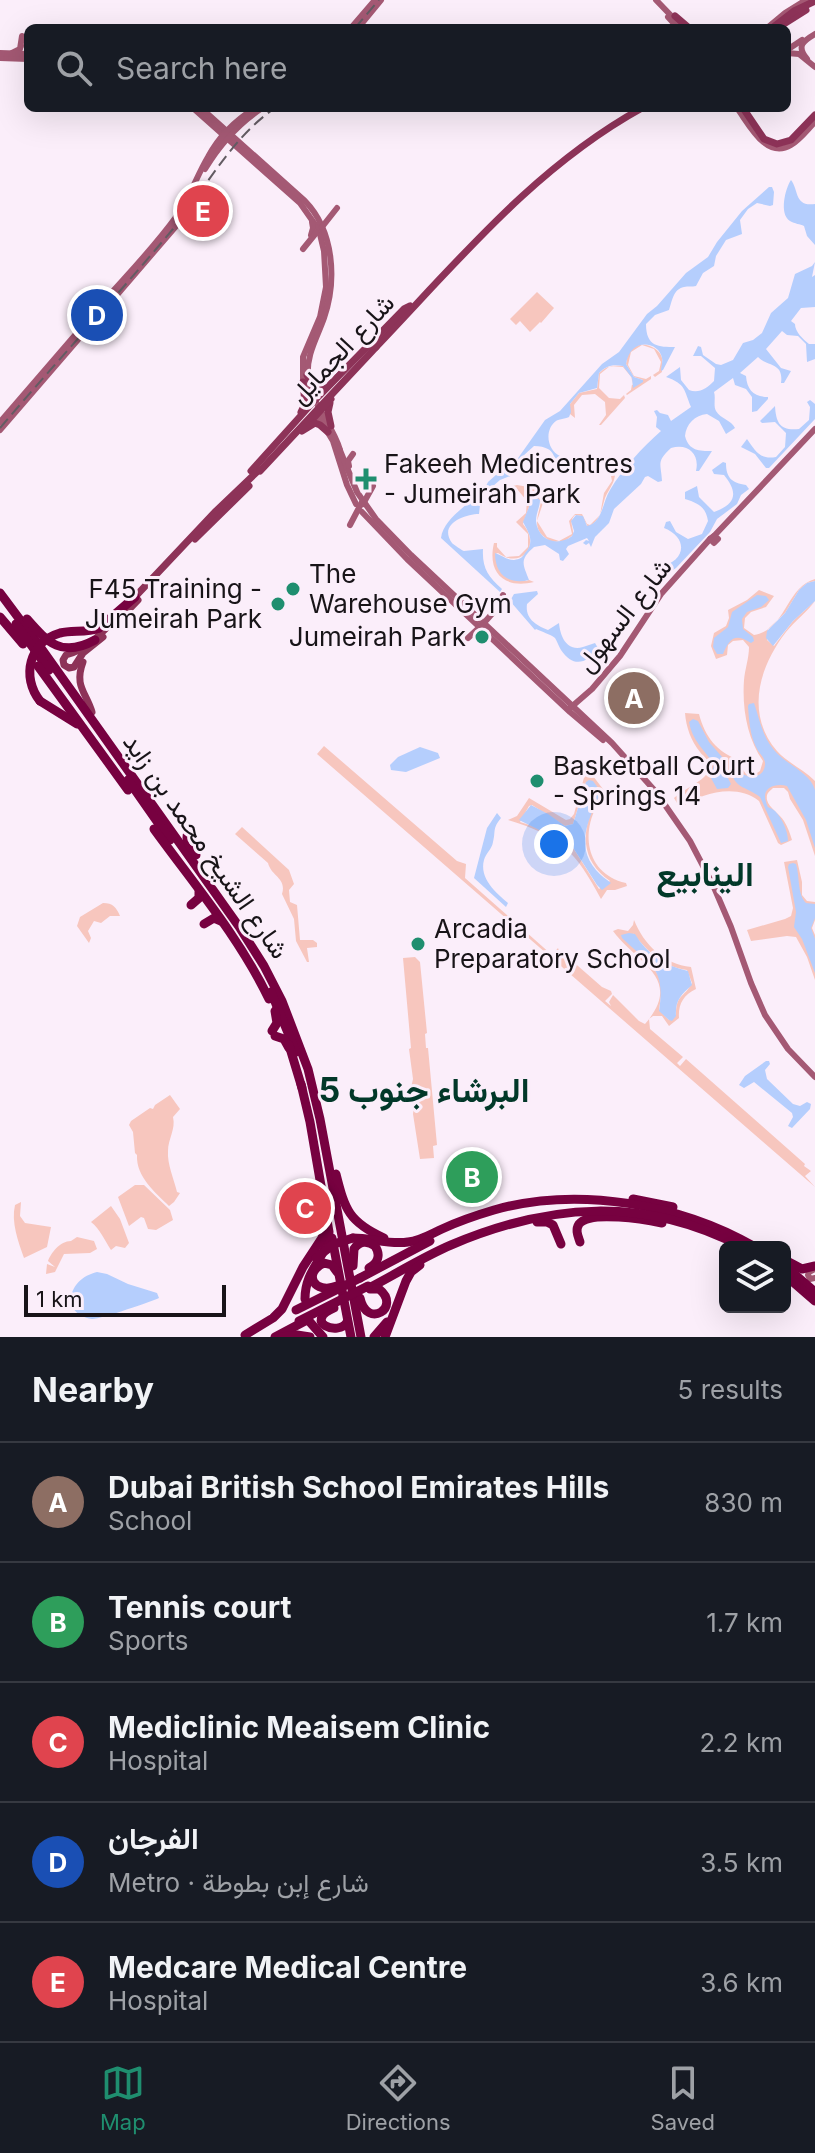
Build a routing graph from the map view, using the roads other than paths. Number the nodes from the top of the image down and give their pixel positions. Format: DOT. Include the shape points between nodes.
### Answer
graph roads {
  1 [pos="654,0"];
  2 [pos="813,3"];
  3 [pos="371,5"];
  4 [pos="665,8"];
  5 [pos="798,12"];
  6 [pos="675,16"];
  7 [pos="357,24"];
  8 [pos="358,24"];
  9 [pos="680,24"];
  10 [pos="680,24"];
  11 [pos="681,24"];
  12 [pos="776,24"];
  13 [pos="776,24"];
  14 [pos="783,24"];
  15 [pos="815,33"];
  16 [pos="22,36"];
  17 [pos="791,49"];
  18 [pos="791,52"];
  19 [pos="12,53"];
  20 [pos="0,56"];
  21 [pos="24,56"];
  22 [pos="24,56"];
  23 [pos="24,57"];
  24 [pos="807,59"];
  25 [pos="815,67"];
  26 [pos="197,112"];
  27 [pos="198,112"];
  28 [pos="200,112"];
  29 [pos="250,112"];
  30 [pos="253,112"];
  31 [pos="253,112"];
  32 [pos="626,112"];
  33 [pos="633,112"];
  34 [pos="639,112"];
  35 [pos="743,112"];
  36 [pos="744,112"];
  37 [pos="744,112"];
  38 [pos="203,117"];
  39 [pos="815,117"];
  40 [pos="216,121"];
  41 [pos="241,124"];
  42 [pos="610,125"];
  43 [pos="227,135"];
  44 [pos="237,148"];
  45 [pos="212,150"];
  46 [pos="210,162"];
  47 [pos="260,162"];
  48 [pos="204,171"];
  49 [pos="287,192"];
  50 [pos="302,205"];
  51 [pos="184,206"];
  52 [pos="311,207"];
  53 [pos="324,225"];
  54 [pos="176,230"];
  55 [pos="311,235"];
  56 [pos="326,249"];
  57 [pos="137,263"];
  58 [pos="128,269"];
  59 [pos="112,287"];
  60 [pos="106,303"];
  61 [pos="411,307"];
  62 [pos="89,319"];
  63 [pos="88,328"];
  64 [pos="305,378"];
  65 [pos="330,384"];
  66 [pos="335,394"];
  67 [pos="317,407"];
  68 [pos="0,421"];
  69 [pos="296,421"];
  70 [pos="329,429"];
  71 [pos="0,430"];
  72 [pos="302,431"];
  73 [pos="815,431"];
  74 [pos="338,449"];
  75 [pos="353,454"];
  76 [pos="340,468"];
  77 [pos="259,470"];
  78 [pos="335,478"];
  79 [pos="351,478"];
  80 [pos="371,491"];
  81 [pos="357,492"];
  82 [pos="349,498"];
  83 [pos="361,509"];
  84 [pos="216,511"];
  85 [pos="372,514"];
  86 [pos="351,517"];
  87 [pos="350,525"];
  88 [pos="193,540"];
  89 [pos="409,557"];
  90 [pos="0,584"];
  91 [pos="665,592"];
  92 [pos="0,593"];
  93 [pos="503,595"];
  94 [pos="135,597"];
  95 [pos="0,602"];
  96 [pos="461,609"];
  97 [pos="0,617"];
  98 [pos="27,619"];
  99 [pos="480,625"];
  100 [pos="491,633"];
  101 [pos="99,635"];
  102 [pos="507,644"];
  103 [pos="41,648"];
  104 [pos="599,681"];
  105 [pos="75,688"];
  106 [pos="564,697"];
  107 [pos="574,708"];
  108 [pos="92,712"];
  109 [pos="87,732"];
  110 [pos="119,767"];
  111 [pos="152,796"];
  112 [pos="136,803"];
  113 [pos="166,814"];
  114 [pos="172,831"];
  115 [pos="176,860"];
  116 [pos="204,869"];
  117 [pos="199,892"];
  118 [pos="212,897"];
  119 [pos="191,905"];
  120 [pos="204,924"];
  121 [pos="228,929"];
  122 [pos="255,951"];
  123 [pos="275,1011"];
  124 [pos="295,1048"];
  125 [pos="815,1079"];
  126 [pos="314,1145"];
  127 [pos="333,1164"];
  128 [pos="566,1198"];
  129 [pos="554,1199"];
  130 [pos="325,1208"];
  131 [pos="590,1212"];
  132 [pos="636,1212"];
  133 [pos="471,1218"];
  134 [pos="685,1229"];
  135 [pos="486,1231"];
  136 [pos="461,1241"];
  137 [pos="728,1241"];
  138 [pos="744,1241"];
  139 [pos="752,1241"];
  140 [pos="580,1242"];
  141 [pos="719,1242"];
  142 [pos="403,1243"];
  143 [pos="561,1244"];
  144 [pos="791,1264"];
  145 [pos="791,1267"];
  146 [pos="815,1267"];
  147 [pos="411,1272"];
  148 [pos="359,1274"];
  149 [pos="815,1278"];
  150 [pos="791,1280"];
  151 [pos="337,1285"];
  152 [pos="791,1286"];
  153 [pos="815,1289"];
  154 [pos="365,1290"];
  155 [pos="304,1299"];
  156 [pos="815,1301"];
  157 [pos="341,1306"];
  158 [pos="815,1307"];
  159 [pos="295,1310"];
  160 [pos="305,1322"];
  161 [pos="248,1337"];
  162 [pos="272,1337"];
  163 [pos="282,1337"];
  164 [pos="310,1337"];
  165 [pos="326,1337"];
  166 [pos="358,1337"];
  167 [pos="374,1337"];
  168 [pos="385,1337"];
  1 -- 4 [label="main road"];
  1 -- 10 [label="main road"];
  2 -- 5 [label="main road"];
  2 -- 12 [label="main road"];
  3 -- 7 [label="main road"];
  3 -- 8 [label="main road"];
  4 -- 6 [label="main road"];
  4 -- 9 [label="main road"];
  5 -- 13 [label="main road"];
  5 -- 14 [label="main road"];
  6 -- 11 [label="main road"];
  15 -- 17 [label="main road"];
  15 -- 24 [label="main road" via="801,44"];
  16 -- 19 [label="main road" via="20,49"];
  18 -- 24 [label="main road"];
  19 -- 20 [label="main road"];
  19 -- 21 [label="main road"];
  20 -- 22 [label="main road, bridge"];
  20 -- 23 [label="main road" via="17,61"];
  24 -- 25 [label="main road"];
  26 -- 38 [label="main road"];
  27 -- 43 [label="main road"];
  28 -- 40 [label="main road"];
  29 -- 40 [label="main road" via="229,125"];
  30 -- 41 [label="main road"];
  31 -- 43 [label="main road"];
  32 -- 42 [label="main road"];
  33 -- 42 [label="main road, شارع الجمايل"];
  34 -- 42 [label="main road"];
  35 -- 39 [label="main road" via="762,141 777,148 790,146"];
  36 -- 39 [label="main road" via="765,138 777,143 790,139"];
  37 -- 39 [label="main road" via="774,144 787,142"];
  38 -- 43 [label="main road"];
  38 -- 45 [label="main road" via="218,134"];
  40 -- 43 [label="main road"];
  41 -- 43 [label="main road"];
  41 -- 47 [label="main road" via="236,136"];
  42 -- 61 [label="main road, شارع الجمايل" via="518,198"];
  43 -- 44 [label="main road"];
  43 -- 45 [label="main road"];
  43 -- 46 [label="main road"];
  43 -- 47 [label="main road"];
  43 -- 48 [label="main road"];
  44 -- 46 [label="main road" via="223,145"];
  44 -- 49 [label="main road"];
  45 -- 51 [label="main road"];
  46 -- 48 [label="main road"];
  47 -- 52 [label="main road"];
  48 -- 54 [label="main road"];
  49 -- 50 [label="main road"];
  49 -- 53 [label="main road"];
  50 -- 53 [label="main road"];
  50 -- 55 [label="main road" via="313,224"];
  51 -- 54 [label="main road" via="174,223"];
  51 -- 57 [label="main road"];
  52 -- 53 [label="main road"];
  52 -- 53 [label="main road" via="326,217"];
  53 -- 56 [label="main road"];
  53 -- 56 [label="main road"];
  53 -- 56 [label="main road" via="305,247 317,242"];
  54 -- 60 [label="main road" via="124,287 124,295"];
  56 -- 64 [label="main road" via="330,298"];
  57 -- 58 [label="main road"];
  57 -- 60 [label="main road"];
  59 -- 60 [label="main road" via="102,300"];
  61 -- 65 [label="main road"];
  61 -- 66 [label="main road"];
  61 -- 77 [label="main road, شارع الجمايل, bridge"];
  62 -- 68 [label="main road"];
  63 -- 71 [label="main road"];
  64 -- 65 [label="main road" via="314,389"];
  64 -- 67 [label="main road"];
  64 -- 69 [label="main road" via="305,404"];
  65 -- 67 [label="main road"];
  66 -- 67 [label="main road"];
  66 -- 70 [label="main road" via="328,409"];
  67 -- 69 [label="main road"];
  67 -- 70 [label="main road"];
  67 -- 72 [label="main road"];
  69 -- 84 [label="main road"];
  70 -- 72 [label="main road" via="316,423"];
  70 -- 74 [label="main road"];
  72 -- 88 [label="main road"];
  73 -- 91 [label="main road, شارع السهول"];
  74 -- 76 [label="main road"];
  74 -- 79 [label="main road"];
  74 -- 83 [label="main road" via="348,489"];
  75 -- 79 [label="main road" via="348,463"];
  76 -- 78 [label="main road"];
  76 -- 82 [label="main road"];
  77 -- 84 [label="main road, شارع الجمايل"];
  77 -- 88 [label="main road, شارع الجمايل"];
  79 -- 81 [label="main road"];
  80 -- 81 [label="main road"];
  80 -- 83 [label="main road"];
  80 -- 85 [label="main road"];
  81 -- 83 [label="main road"];
  82 -- 83 [label="main road"];
  82 -- 86 [label="main road"];
  83 -- 85 [label="main road"];
  83 -- 87 [label="main road"];
  83 -- 89 [label="main road"];
  84 -- 94 [label="main road, شارع الجمايل"];
  85 -- 89 [label="main road"];
  88 -- 101 [label="main road, شارع الجمايل"];
  89 -- 96 [label="main road"];
  89 -- 99 [label="main road"];
  90 -- 98 [label="highway"];
  91 -- 104 [label="main road, شارع السهول"];
  91 -- 107 [label="main road, شارع السهول" via="626,653"];
  92 -- 103 [label="highway, شارع الشيخ محمد بن زايد"];
  93 -- 99 [label="main road"];
  94 -- 101 [label="highway"];
  95 -- 110 [label="highway, شارع الشيخ محمد بن زايد"];
  96 -- 99 [label="main road"];
  96 -- 99 [label="main road"];
  97 -- 109 [label="highway"];
  98 -- 101 [label="highway" via="56,646 74,648"];
  98 -- 105 [label="highway"];
  99 -- 100 [label="main road"];
  99 -- 100 [label="main road" via="481,632"];
  99 -- 102 [label="main road"];
  100 -- 102 [label="main road"];
  100 -- 107 [label="main road" via="548,690"];
  101 -- 101 [label="main road" via="66,655 64,665 74,667"];
  101 -- 108 [label="main road" via="79,671"];
  101 -- 112 [label="highway, bridge" via="50,638 31,660 29,677 40,701 78,725"];
  102 -- 106 [label="main road"];
  103 -- 105 [label="highway"];
  103 -- 114 [label="highway, شارع الشيخ محمد بن زايد"];
  104 -- 106 [label="main road" via="576,699"];
  104 -- 107 [label="main road, شارع السهول"];
  105 -- 108 [label="highway"];
  106 -- 107 [label="main road"];
  107 -- 125 [label="main road" via="632,764 695,849 765,1015"];
  108 -- 111 [label="highway"];
  109 -- 110 [label="highway"];
  109 -- 112 [label="highway"];
  110 -- 118 [label="highway, شارع الشيخ محمد بن زايد"];
  111 -- 113 [label="highway"];
  111 -- 114 [label="highway"];
  112 -- 115 [label="highway"];
  113 -- 116 [label="highway"];
  113 -- 116 [label="highway" via="177,827 190,828 187,841"];
  114 -- 122 [label="highway, شارع الشيخ محمد بن زايد"];
  115 -- 117 [label="highway"];
  115 -- 118 [label="highway"];
  116 -- 122 [label="highway"];
  117 -- 119 [label="highway"];
  117 -- 121 [label="highway"];
  118 -- 124 [label="highway, شارع الشيخ محمد بن زايد" via="266,981"];
  120 -- 121 [label="highway" via="218,918"];
  121 -- 123 [label="highway"];
  122 -- 124 [label="highway, شارع الشيخ محمد بن زايد" via="282,1001"];
  123 -- 124 [label="highway"];
  123 -- 124 [label="highway" via="274,1034"];
  124 -- 126 [label="highway"];
  124 -- 127 [label="highway" via="307,1057"];
  124 -- 166 [label="highway, شارع الشيخ محمد بن زايد"];
  126 -- 130 [label="highway"];
  126 -- 151 [label="highway"];
  127 -- 142 [label="highway" via="343,1203 354,1221"];
  127 -- 148 [label="highway"];
  128 -- 129 [label="highway"];
  128 -- 138 [label="highway" via="672,1213"];
  128 -- 139 [label="highway" via="660,1203"];
  129 -- 133 [label="highway"];
  129 -- 148 [label="highway" via="465,1224"];
  130 -- 155 [label="highway" via="328,1240 309,1276"];
  130 -- 161 [label="highway" via="324,1234 285,1306"];
  131 -- 132 [label="highway"];
  131 -- 135 [label="highway" via="544,1216"];
  131 -- 154 [label="highway" via="545,1213 486,1228"];
  132 -- 134 [label="highway"];
  132 -- 137 [label="highway" via="694,1226"];
  133 -- 142 [label="highway"];
  133 -- 148 [label="highway"];
  134 -- 140 [label="highway" via="626,1218 587,1219 578,1227"];
  134 -- 141 [label="highway"];
  135 -- 136 [label="highway"];
  135 -- 143 [label="highway" via="549,1222"];
  136 -- 147 [label="highway"];
  136 -- 154 [label="highway"];
  142 -- 155 [label="highway, bridge" via="353,1238 334,1244 316,1258 304,1281"];
  144 -- 146 [label="highway"];
  145 -- 153 [label="highway"];
  146 -- 149 [label="main road" via="808,1274"];
  147 -- 167 [label="highway" via="387,1323"];
  147 -- 168 [label="highway"];
  148 -- 151 [label="highway, bridge"];
  148 -- 154 [label="highway"];
  148 -- 159 [label="highway, bridge"];
  150 -- 156 [label="highway"];
  151 -- 157 [label="highway"];
  151 -- 159 [label="highway, bridge"];
  152 -- 158 [label="highway"];
  154 -- 157 [label="highway, bridge"];
  154 -- 160 [label="highway, bridge"];
  154 -- 166 [label="highway"];
  155 -- 160 [label="highway, bridge"];
  157 -- 160 [label="highway, bridge"];
  157 -- 166 [label="highway"];
  159 -- 161 [label="highway"];
  160 -- 162 [label="highway"];
  160 -- 165 [label="highway"];
  163 -- 164 [label="highway"];
}
